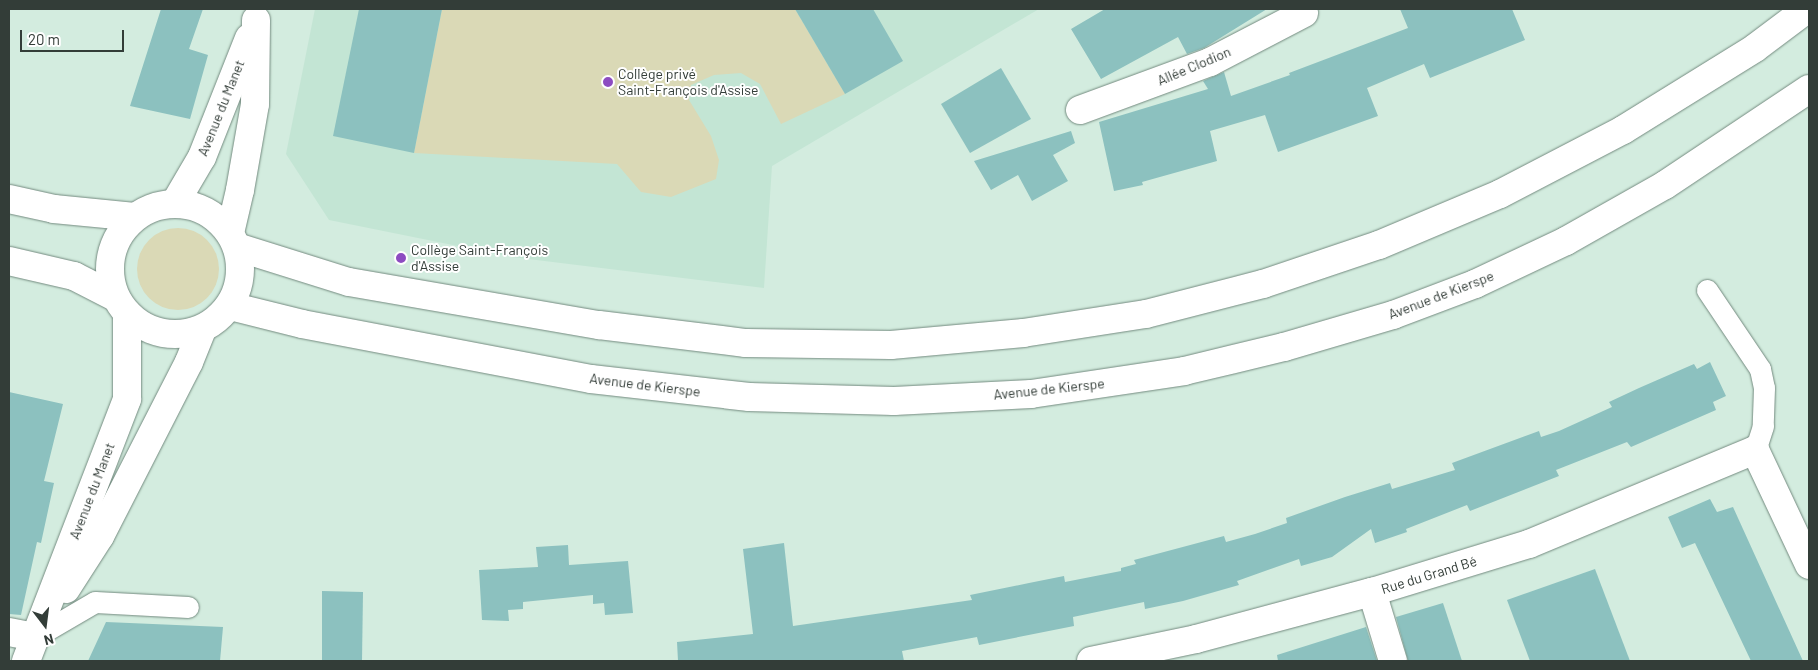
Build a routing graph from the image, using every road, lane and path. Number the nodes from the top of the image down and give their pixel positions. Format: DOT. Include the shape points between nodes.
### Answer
graph roads {
  1 [pos="1807,9"];
  2 [pos="1307,10"];
  3 [pos="258,14"];
  4 [pos="1809,89"];
  5 [pos="1080,110"];
  6 [pos="9,199"];
  7 [pos="175,203"];
  8 [pos="135,217"];
  9 [pos="233,240"];
  10 [pos="9,262"];
  11 [pos="1707,290"];
  12 [pos="121,306"];
  13 [pos="230,306"];
  14 [pos="202,329"];
  15 [pos="1755,450"];
  16 [pos="1809,565"];
  17 [pos="1372,592"];
  18 [pos="188,607"];
  19 [pos="23,643"];
  20 [pos="1091,661"];
  21 [pos="1393,661"];
  1 -- 9 [label="main road" via="1755,48 1623,130 1500,194 1379,245 1263,284 1137,316 1023,333 891,345 746,343 599,325 349,282"];
  2 -- 5 [label="main road, Allée Clodion" via="1210,62"];
  3 -- 7 [label="main road, Avenue du Manet" via="202,157"];
  3 -- 9 [label="main road" via="254,104"];
  4 -- 13 [label="main road, Avenue de Kierspe" via="1665,185 1566,241 1475,284 1393,315 1284,347 1184,371 1031,394 894,401 749,397 591,379 302,324"];
  6 -- 8 [label="main road" via="54,209"];
  7 -- 8 [label="main road" via="154,207"];
  7 -- 9 [label="main road" via="214,216"];
  8 -- 12 [label="main road" via="120,233 111,254 109,276"];
  9 -- 13 [label="main road" via="241,267 238,287"];
  10 -- 12 [label="main road" via="74,276"];
  11 -- 15 [label="lane" via="1760,369 1764,388 1763,426"];
  12 -- 14 [label="main road" via="185,335"];
  12 -- 19 [label="main road, Avenue du Manet" via="127,399"];
  13 -- 14 [label="main road"];
  14 -- 19 [label="main road" via="189,362 100,536"];
  15 -- 16 [label="main road"];
  15 -- 17 [label="main road, Rue du Grand Bé" via="1529,544"];
  17 -- 20 [label="main road, Rue du Grand Bé" via="1196,640"];
  17 -- 21 [label="main road"];
  18 -- 19 [label="lane" via="95,602"];
}
